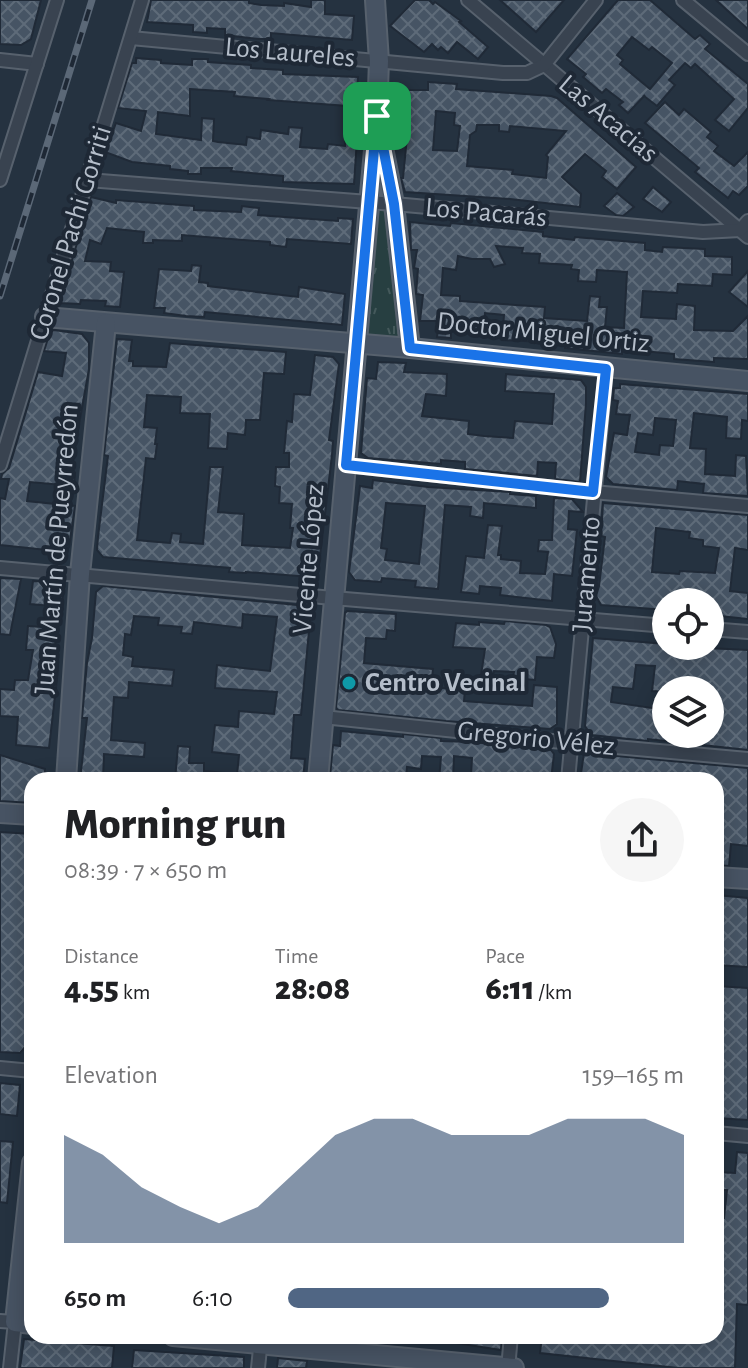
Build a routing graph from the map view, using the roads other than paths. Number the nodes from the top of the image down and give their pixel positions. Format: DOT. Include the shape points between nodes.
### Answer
graph roads {
  1 [pos="57,0"];
  2 [pos="142,0"];
  3 [pos="375,0"];
  4 [pos="468,0"];
  5 [pos="596,0"];
  6 [pos="683,0"];
  7 [pos="131,38"];
  8 [pos="748,54"];
  9 [pos="0,60"];
  10 [pos="379,61"];
  11 [pos="37,64"];
  12 [pos="544,65"];
  13 [pos="377,116"];
  14 [pos="0,180"];
  15 [pos="88,180"];
  16 [pos="369,202"];
  17 [pos="394,204"];
  18 [pos="745,229"];
  19 [pos="45,317"];
  20 [pos="106,323"];
  21 [pos="356,344"];
  22 [pos="410,348"];
  23 [pos="606,369"];
  24 [pos="748,381"];
  25 [pos="0,465"];
  26 [pos="346,465"];
  27 [pos="593,492"];
  28 [pos="748,506"];
  29 [pos="0,568"];
  30 [pos="80,574"];
  31 [pos="333,598"];
  32 [pos="583,620"];
  33 [pos="652,625"];
  34 [pos="724,630"];
  35 [pos="748,632"];
  36 [pos="323,717"];
  37 [pos="571,743"];
  38 [pos="748,759"];
  39 [pos="67,772"];
  40 [pos="319,772"];
  41 [pos="569,772"];
  42 [pos="0,813"];
  43 [pos="24,814"];
  44 [pos="724,878"];
  45 [pos="748,879"];
  46 [pos="0,1068"];
  47 [pos="24,1070"];
  48 [pos="724,1134"];
  49 [pos="748,1136"];
  50 [pos="24,1242"];
  51 [pos="16,1322"];
  52 [pos="260,1344"];
  53 [pos="295,1344"];
  54 [pos="510,1344"];
  55 [pos="10,1368"];
  56 [pos="258,1368"];
  57 [pos="508,1368"];
  58 [pos="514,1368"];
  1 -- 11 [label="street"];
  2 -- 7 [label="street, Coronel Pachi Gorriti"];
  3 -- 10 [label="street"];
  4 -- 12 [label="street, Las Acacias"];
  5 -- 12 [label="street"];
  6 -- 8 [label="street"];
  7 -- 10 [label="street, Los Laureles"];
  7 -- 15 [label="street, Coronel Pachi Gorriti"];
  9 -- 11 [label="street"];
  10 -- 12 [label="street, Los Laureles" via="503,73 527,73"];
  10 -- 13 [label="street"];
  11 -- 14 [label="street"];
  12 -- 18 [label="street, Las Acacias"];
  13 -- 16 [label="street, Vicente López"];
  13 -- 17 [label="street"];
  15 -- 16 [label="street, Los Pacarás"];
  15 -- 19 [label="street, Coronel Pachi Gorriti"];
  16 -- 17 [label="street, Los Pacarás"];
  16 -- 21 [label="street, Vicente López"];
  17 -- 18 [label="street, Los Pacarás" via="703,232"];
  17 -- 22 [label="street"];
  19 -- 20 [label="street, Doctor Miguel Ortiz"];
  19 -- 25 [label="street, Coronel Pachi Gorriti"];
  20 -- 21 [label="street, Doctor Miguel Ortiz"];
  20 -- 30 [label="street, Juan Martín de Pueyrredón"];
  21 -- 22 [label="street, Doctor Miguel Ortiz"];
  21 -- 26 [label="street, Vicente López"];
  22 -- 23 [label="street, Doctor Miguel Ortiz"];
  23 -- 24 [label="street, Doctor Miguel Ortiz"];
  23 -- 27 [label="street, Juramento"];
  26 -- 27 [label="street"];
  26 -- 31 [label="street, Vicente López"];
  27 -- 28 [label="street"];
  27 -- 32 [label="street, Juramento"];
  29 -- 30 [label="street"];
  30 -- 31 [label="street"];
  30 -- 39 [label="street, Juan Martín de Pueyrredón"];
  31 -- 32 [label="street"];
  31 -- 36 [label="street, Vicente López"];
  32 -- 33 [label="street"];
  32 -- 37 [label="street, Juramento"];
  34 -- 35 [label="street"];
  36 -- 37 [label="street, Gregorio Vélez"];
  36 -- 40 [label="street, Vicente López"];
  37 -- 38 [label="street, Gregorio Vélez"];
  37 -- 41 [label="street, Juramento"];
  42 -- 43 [label="street"];
  44 -- 45 [label="street"];
  46 -- 47 [label="street"];
  48 -- 49 [label="street"];
  50 -- 51 [label="street"];
  51 -- 55 [label="street"];
  52 -- 56 [label="street"];
  53 -- 57 [label="street"];
  54 -- 57 [label="street"];
  57 -- 58 [label="street"];
}
